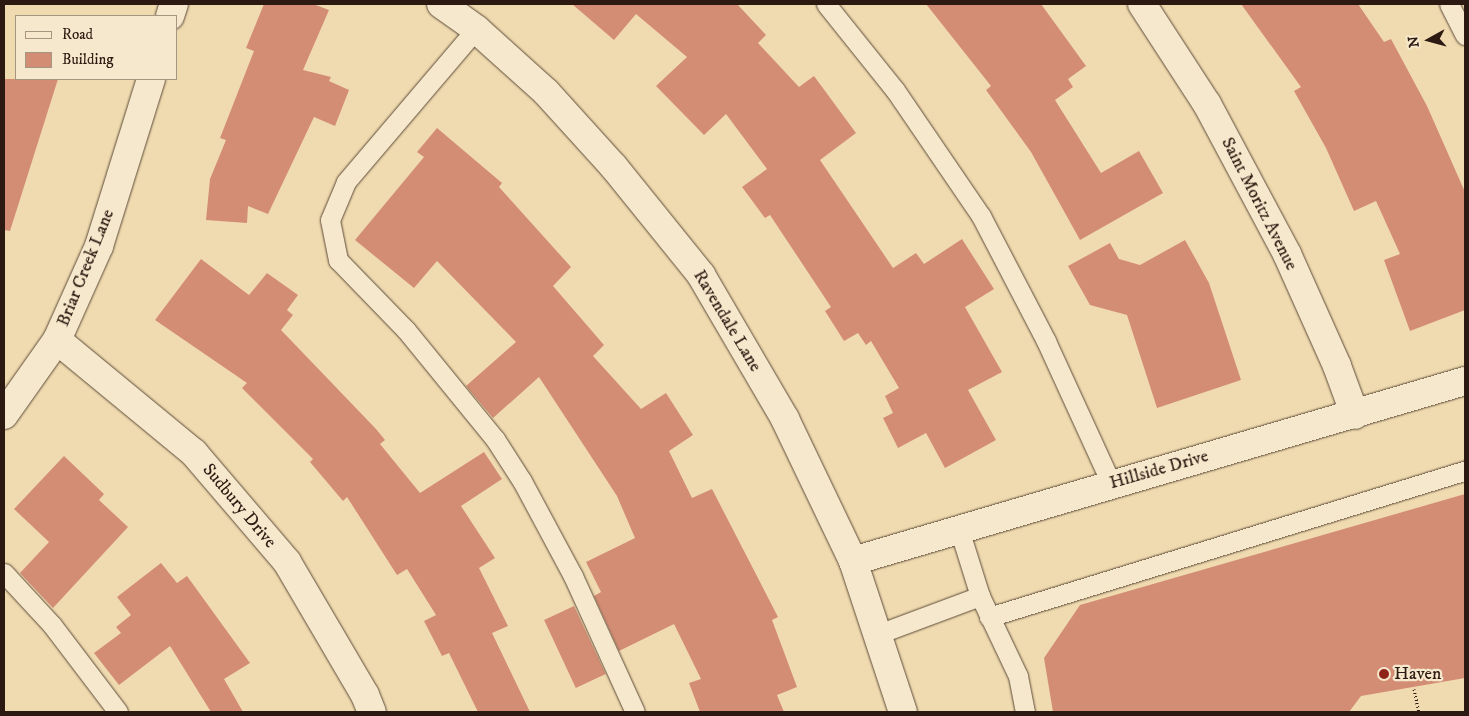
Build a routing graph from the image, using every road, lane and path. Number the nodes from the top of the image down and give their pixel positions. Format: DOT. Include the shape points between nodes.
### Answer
graph roads {
  1 [pos="441,4"];
  2 [pos="826,4"];
  3 [pos="1142,4"];
  4 [pos="1449,4"];
  5 [pos="476,29"];
  6 [pos="1465,35"];
  7 [pos="151,80"];
  8 [pos="57,340"];
  9 [pos="1465,381"];
  10 [pos="4,415"];
  11 [pos="1355,415"];
  12 [pos="1465,471"];
  13 [pos="1111,483"];
  14 [pos="959,529"];
  15 [pos="854,561"];
  16 [pos="4,573"];
  17 [pos="980,596"];
  18 [pos="989,617"];
  19 [pos="878,634"];
  20 [pos="1414,689"];
  21 [pos="118,712"];
  22 [pos="372,712"];
  23 [pos="636,712"];
  24 [pos="903,712"];
  25 [pos="1025,712"];
  26 [pos="1419,712"];
  1 -- 5 [label="street, Ravendale Lane"];
  2 -- 13 [label="lane" via="895,90 981,216 1046,341"];
  3 -- 11 [label="street, Saint Moritz Avenue" via="1207,104 1287,254"];
  4 -- 6 [label="lane"];
  5 -- 15 [label="street, Ravendale Lane" via="552,99 614,167 701,275 785,419"];
  5 -- 23 [label="lane" via="346,182 330,220 338,260 406,330 500,446 573,576"];
  7 -- 8 [label="street, Briar Creek Lane" via="99,246"];
  8 -- 10 [label="street, Briar Creek Lane"];
  8 -- 22 [label="street, Sudbury Drive" via="194,453 287,562"];
  9 -- 11 [label="street, Hillside Drive"];
  11 -- 13 [label="street, Hillside Drive"];
  12 -- 18 [label="lane"];
  13 -- 14 [label="street, Hillside Drive"];
  14 -- 15 [label="street, Hillside Drive"];
  14 -- 17 [label="lane"];
  15 -- 19 [label="street, Ravendale Lane"];
  16 -- 21 [label="lane" via="52,625"];
  17 -- 18 [label="lane"];
  17 -- 19 [label="lane"];
  18 -- 25 [label="lane" via="1018,676"];
  19 -- 24 [label="street, Ravendale Lane"];
  20 -- 26 [label="path"];
}
